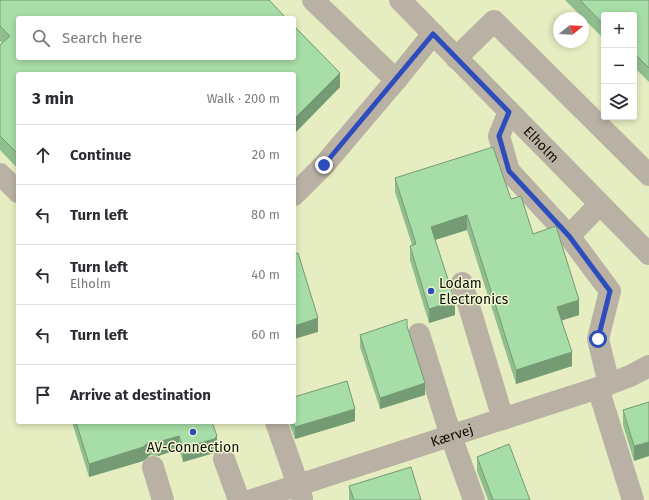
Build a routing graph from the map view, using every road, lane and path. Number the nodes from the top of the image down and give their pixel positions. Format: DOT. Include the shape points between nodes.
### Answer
graph roads {
  1 [pos="313,0"];
  2 [pos="400,0"];
  3 [pos="433,34"];
  4 [pos="456,58"];
  5 [pos="396,80"];
  6 [pos="509,112"];
  7 [pos="0,174"];
  8 [pos="649,175"];
  9 [pos="16,190"];
  10 [pos="296,193"];
  11 [pos="600,204"];
  12 [pos="569,236"];
  13 [pos="648,249"];
  14 [pos="462,283"];
  15 [pos="419,334"];
  16 [pos="649,366"];
  17 [pos="603,386"];
  18 [pos="503,419"];
  19 [pos="277,424"];
  20 [pos="451,436"];
  21 [pos="224,459"];
  22 [pos="153,467"];
  23 [pos="300,492"];
  24 [pos="163,500"];
  25 [pos="239,500"];
  26 [pos="252,500"];
  27 [pos="474,500"];
  28 [pos="633,500"];
  1 -- 5 [label="street"];
  2 -- 3 [label="street, Elholm"];
  3 -- 4 [label="street, Elholm"];
  3 -- 5 [label="street"];
  4 -- 6 [label="street, Elholm"];
  4 -- 8 [label="street" via="494,21"];
  5 -- 10 [label="street" via="324,165"];
  6 -- 11 [label="street, Elholm"];
  6 -- 12 [label="street" via="499,136 509,171"];
  7 -- 9 [label="street"];
  11 -- 12 [label="street"];
  11 -- 13 [label="street, Elholm"];
  12 -- 17 [label="street" via="610,291 598,339"];
  14 -- 18 [label="street"];
  15 -- 20 [label="street"];
  16 -- 17 [label="street, Kærvej"];
  17 -- 18 [label="street, Kærvej"];
  17 -- 28 [label="street"];
  18 -- 20 [label="street, Kærvej"];
  19 -- 23 [label="street"];
  20 -- 23 [label="street, Kærvej"];
  20 -- 27 [label="street"];
  21 -- 25 [label="street"];
  22 -- 24 [label="street"];
  23 -- 26 [label="street, Kærvej"];
}
